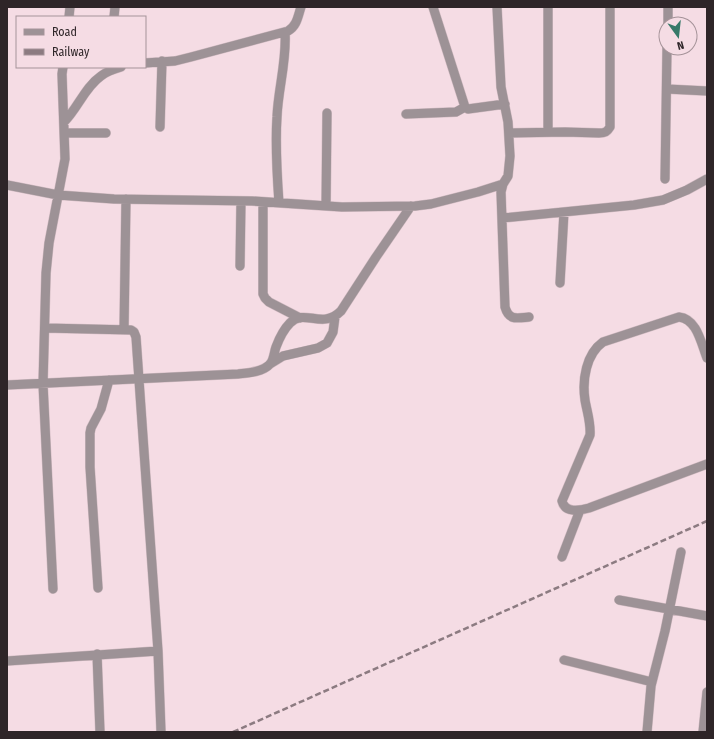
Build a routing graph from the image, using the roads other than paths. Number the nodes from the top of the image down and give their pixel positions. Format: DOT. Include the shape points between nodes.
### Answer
graph roads {
  1 [pos="301,7"];
  2 [pos="433,7"];
  3 [pos="498,7"];
  4 [pos="548,7"];
  5 [pos="610,7"];
  6 [pos="285,32"];
  7 [pos="667,56"];
  8 [pos="162,61"];
  9 [pos="146,63"];
  10 [pos="63,68"];
  11 [pos="118,68"];
  12 [pos="666,89"];
  13 [pos="707,91"];
  14 [pos="505,104"];
  15 [pos="465,107"];
  16 [pos="327,113"];
  17 [pos="406,114"];
  18 [pos="64,122"];
  19 [pos="160,127"];
  20 [pos="548,132"];
  21 [pos="65,133"];
  22 [pos="106,133"];
  23 [pos="508,133"];
  24 [pos="665,179"];
  25 [pos="707,179"];
  26 [pos="503,184"];
  27 [pos="7,185"];
  28 [pos="58,195"];
  29 [pos="126,199"];
  30 [pos="240,201"];
  31 [pos="263,202"];
  32 [pos="279,203"];
  33 [pos="326,206"];
  34 [pos="411,206"];
  35 [pos="564,212"];
  36 [pos="502,218"];
  37 [pos="240,266"];
  38 [pos="560,283"];
  39 [pos="336,317"];
  40 [pos="529,317"];
  41 [pos="300,318"];
  42 [pos="44,328"];
  43 [pos="124,330"];
  44 [pos="707,358"];
  45 [pos="270,364"];
  46 [pos="139,379"];
  47 [pos="110,380"];
  48 [pos="43,384"];
  49 [pos="7,385"];
  50 [pos="707,464"];
  51 [pos="580,510"];
  52 [pos="681,552"];
  53 [pos="562,557"];
  54 [pos="98,588"];
  55 [pos="53,589"];
  56 [pos="619,600"];
  57 [pos="670,609"];
  58 [pos="707,616"];
  59 [pos="158,651"];
  60 [pos="97,654"];
  61 [pos="564,660"];
  62 [pos="7,661"];
  63 [pos="652,682"];
  64 [pos="707,692"];
  65 [pos="100,732"];
  66 [pos="161,732"];
  67 [pos="647,732"];
  68 [pos="703,732"];
  1 -- 6 [label="street" via="293,29"];
  2 -- 15 [label="street"];
  3 -- 14 [label="street" via="501,87"];
  4 -- 20 [label="street"];
  5 -- 20 [label="street" via="608,132"];
  6 -- 8 [label="street" via="191,57"];
  6 -- 32 [label="street" via="286,46 276,118"];
  7 -- 12 [label="street"];
  8 -- 9 [label="street"];
  8 -- 19 [label="street"];
  10 -- 18 [label="street"];
  11 -- 18 [label="street" via="101,75 93,82"];
  12 -- 13 [label="street"];
  12 -- 24 [label="street"];
  14 -- 15 [label="street" via="468,109"];
  14 -- 23 [label="street"];
  15 -- 17 [label="street" via="450,113"];
  16 -- 33 [label="street"];
  18 -- 21 [label="street"];
  20 -- 23 [label="street"];
  21 -- 22 [label="street"];
  21 -- 28 [label="street" via="65,159"];
  23 -- 26 [label="street" via="510,170"];
  25 -- 35 [label="street" via="663,200"];
  26 -- 34 [label="street" via="431,204"];
  26 -- 36 [label="street"];
  27 -- 28 [label="street"];
  28 -- 29 [label="street"];
  28 -- 42 [label="street" via="49,243"];
  29 -- 30 [label="street"];
  29 -- 43 [label="street"];
  30 -- 31 [label="street"];
  30 -- 37 [label="street"];
  31 -- 32 [label="street"];
  31 -- 41 [label="street" via="263,294 269,302"];
  32 -- 33 [label="street"];
  33 -- 34 [label="street"];
  34 -- 39 [label="street"];
  35 -- 36 [label="street"];
  35 -- 38 [label="street"];
  36 -- 40 [label="street" via="506,313 515,318"];
  39 -- 41 [label="street" via="329,320"];
  39 -- 45 [label="street" via="328,343 318,348 283,356"];
  41 -- 45 [label="street" via="286,327"];
  42 -- 43 [label="street"];
  42 -- 48 [label="street"];
  43 -- 46 [label="street" via="131,330 136,337"];
  44 -- 51 [label="street" via="692,324 679,317 603,342 596,347 586,368 584,388 590,435 562,501 565,508"];
  45 -- 46 [label="street" via="263,369 238,374"];
  46 -- 47 [label="street"];
  46 -- 59 [label="street"];
  47 -- 48 [label="street"];
  47 -- 54 [label="street" via="90,433"];
  48 -- 49 [label="street"];
  48 -- 55 [label="street"];
  50 -- 51 [label="street"];
  51 -- 53 [label="street"];
  52 -- 57 [label="street"];
  56 -- 57 [label="street"];
  57 -- 58 [label="street"];
  57 -- 63 [label="street"];
  59 -- 60 [label="street"];
  59 -- 66 [label="street"];
  60 -- 62 [label="street"];
  60 -- 65 [label="street"];
  61 -- 63 [label="street"];
  63 -- 67 [label="street"];
  64 -- 68 [label="street"];
}
